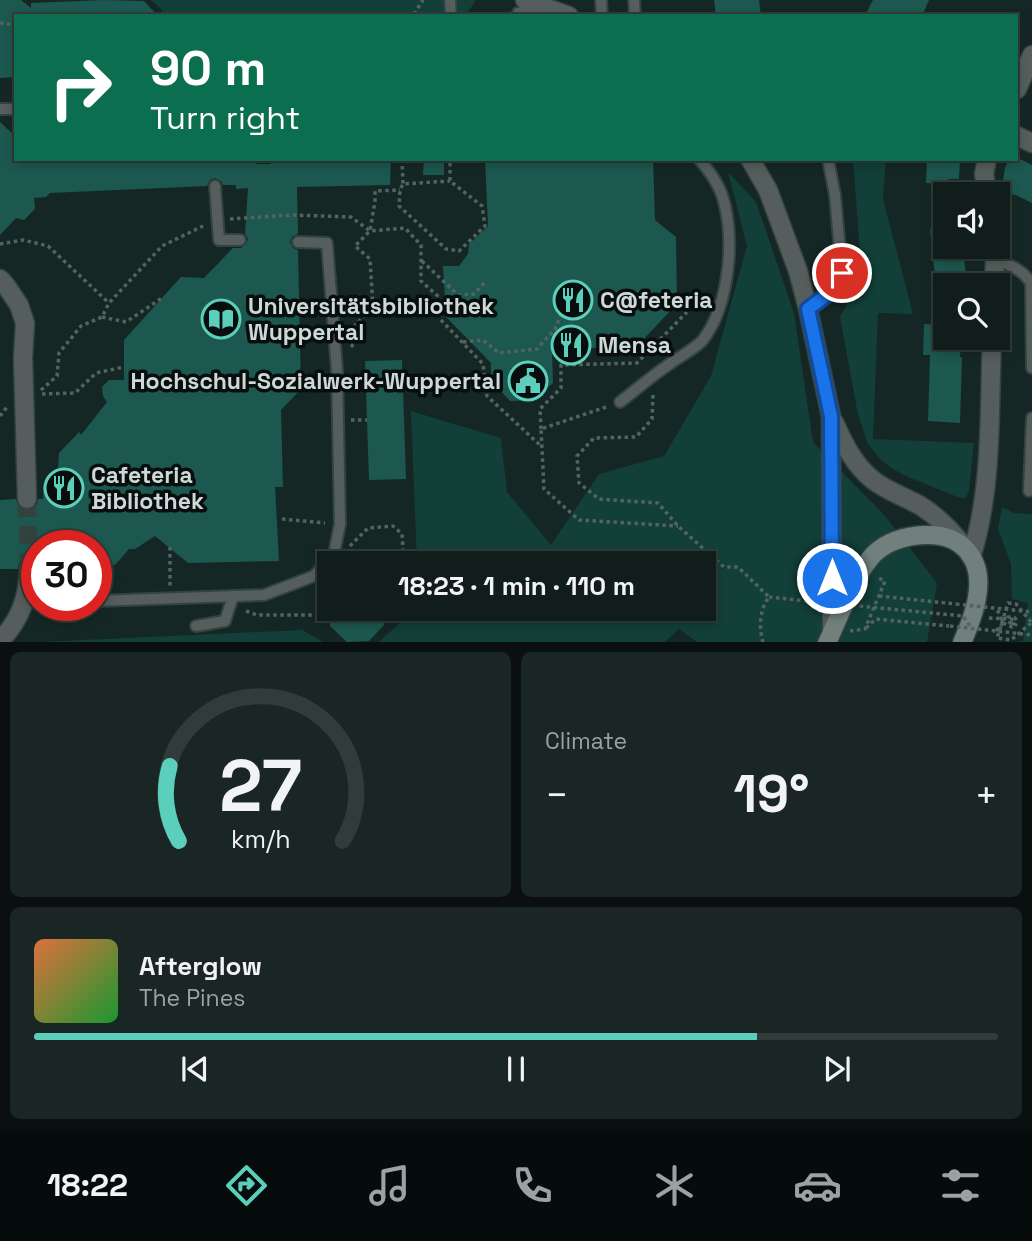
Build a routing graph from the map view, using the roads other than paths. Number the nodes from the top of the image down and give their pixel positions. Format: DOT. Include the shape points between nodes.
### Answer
graph roads {
  1 [pos="525,0"];
  2 [pos="545,7"];
  3 [pos="518,14"];
  4 [pos="564,14"];
  5 [pos="1032,55"];
  6 [pos="1018,85"];
  7 [pos="701,161"];
  8 [pos="751,161"];
  9 [pos="828,161"];
  10 [pos="987,161"];
  11 [pos="985,182"];
  12 [pos="215,186"];
  13 [pos="240,240"];
  14 [pos="298,242"];
  15 [pos="1004,259"];
  16 [pos="0,279"];
  17 [pos="808,309"];
  18 [pos="992,350"];
  19 [pos="1032,368"];
  20 [pos="620,402"];
  21 [pos="831,416"];
  22 [pos="1032,418"];
  23 [pos="1029,491"];
  24 [pos="27,499"];
  25 [pos="968,552"];
  26 [pos="233,596"];
  27 [pos="112,600"];
  28 [pos="21,615"];
  29 [pos="196,626"];
  30 [pos="3,634"];
  31 [pos="967,636"];
  32 [pos="829,637"];
  1 -- 2 [label="street"];
  2 -- 3 [label="lane"];
  2 -- 4 [label="street"];
  5 -- 6 [label="street"];
  7 -- 20 [label="lane" via="720,191 728,220 729,255 716,318 701,342"];
  8 -- 17 [label="street" via="775,205"];
  9 -- 17 [label="lane" via="842,273 836,288"];
  10 -- 11 [label="street"];
  12 -- 13 [label="lane" via="219,240"];
  14 -- 26 [label="lane" via="327,243 337,370 340,524 334,554 314,576 264,595"];
  15 -- 19 [label="lane" via="1031,283"];
  16 -- 24 [label="street" via="19,305 25,323"];
  17 -- 21 [label="street"];
  18 -- 25 [label="street" via="986,485 977,537"];
  21 -- 25 [label="street" via="847,450 865,473 935,517"];
  21 -- 32 [label="street"];
  22 -- 23 [label="lane"];
  25 -- 31 [label="main road" via="978,595"];
  25 -- 32 [label="main road" via="947,537 930,535 884,545 865,565"];
  26 -- 27 [label="lane"];
  26 -- 29 [label="lane" via="225,621"];
  28 -- 30 [label="street"];
}
